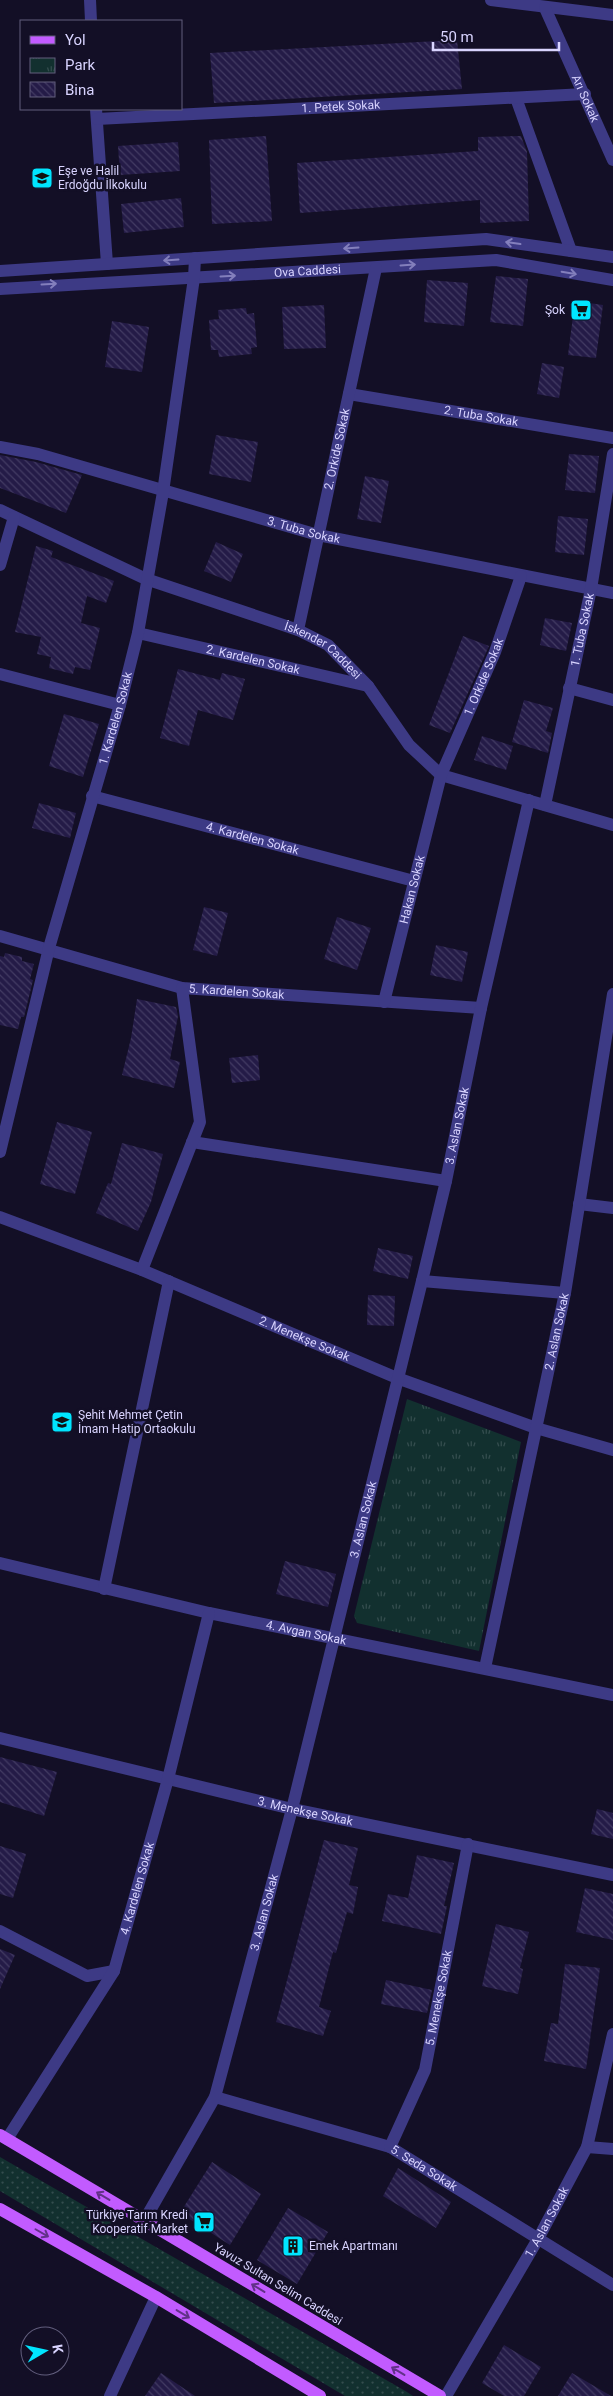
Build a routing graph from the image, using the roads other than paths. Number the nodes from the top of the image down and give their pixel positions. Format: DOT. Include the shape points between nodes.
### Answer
graph roads {
  1 [pos="90,0"];
  2 [pos="491,0"];
  3 [pos="545,8"];
  4 [pos="613,15"];
  5 [pos="91,20"];
  6 [pos="584,94"];
  7 [pos="516,98"];
  8 [pos="97,114"];
  9 [pos="613,160"];
  10 [pos="571,251"];
  11 [pos="613,257"];
  12 [pos="195,258"];
  13 [pos="107,264"];
  14 [pos="376,268"];
  15 [pos="0,271"];
  16 [pos="194,278"];
  17 [pos="613,280"];
  18 [pos="0,289"];
  19 [pos="349,394"];
  20 [pos="613,438"];
  21 [pos="0,446"];
  22 [pos="613,454"];
  23 [pos="163,492"];
  24 [pos="0,510"];
  25 [pos="14,517"];
  26 [pos="318,535"];
  27 [pos="0,565"];
  28 [pos="521,576"];
  29 [pos="146,579"];
  30 [pos="591,589"];
  31 [pos="613,593"];
  32 [pos="298,630"];
  33 [pos="138,633"];
  34 [pos="0,674"];
  35 [pos="368,686"];
  36 [pos="569,688"];
  37 [pos="613,700"];
  38 [pos="120,705"];
  39 [pos="440,775"];
  40 [pos="92,796"];
  41 [pos="529,800"];
  42 [pos="545,805"];
  43 [pos="613,825"];
  44 [pos="414,880"];
  45 [pos="0,936"];
  46 [pos="49,948"];
  47 [pos="182,988"];
  48 [pos="613,994"];
  49 [pos="384,1002"];
  50 [pos="481,1008"];
  51 [pos="192,1142"];
  52 [pos="0,1152"];
  53 [pos="446,1181"];
  54 [pos="579,1204"];
  55 [pos="613,1208"];
  56 [pos="0,1216"];
  57 [pos="142,1270"];
  58 [pos="169,1281"];
  59 [pos="422,1282"];
  60 [pos="565,1293"];
  61 [pos="397,1378"];
  62 [pos="536,1428"];
  63 [pos="613,1450"];
  64 [pos="0,1563"];
  65 [pos="104,1589"];
  66 [pos="208,1613"];
  67 [pos="334,1638"];
  68 [pos="485,1668"];
  69 [pos="613,1694"];
  70 [pos="0,1738"];
  71 [pos="168,1779"];
  72 [pos="292,1808"];
  73 [pos="468,1844"];
  74 [pos="613,1875"];
  75 [pos="0,1931"];
  76 [pos="114,1972"];
  77 [pos="613,2034"];
  78 [pos="215,2097"];
  79 [pos="3,2137"];
  80 [pos="390,2147"];
  81 [pos="587,2147"];
  82 [pos="613,2149"];
  83 [pos="0,2208"];
  84 [pos="144,2221"];
  85 [pos="538,2239"];
  86 [pos="613,2284"];
  87 [pos="156,2297"];
  88 [pos="110,2396"];
  89 [pos="320,2396"];
  90 [pos="440,2396"];
  91 [pos="446,2396"];
  1 -- 5 [label="street"];
  2 -- 3 [label="street"];
  3 -- 4 [label="street"];
  3 -- 6 [label="street, Arı Sokak"];
  6 -- 7 [label="street, 1. Petek Sokak"];
  6 -- 9 [label="street, Arı Sokak"];
  7 -- 8 [label="street, 1. Petek Sokak"];
  7 -- 10 [label="street"];
  8 -- 13 [label="street"];
  10 -- 11 [label="street, Ova Caddesi"];
  10 -- 12 [label="street, Ova Caddesi, one-way" via="486,239"];
  12 -- 13 [label="street, Ova Caddesi, one-way"];
  12 -- 16 [label="street, 1. Kardelen Sokak"];
  13 -- 15 [label="street, Ova Caddesi"];
  16 -- 14 [label="street, Ova Caddesi, one-way"];
  14 -- 17 [label="street, Ova Caddesi, one-way" via="496,260"];
  14 -- 19 [label="street, 2. Orkide Sokak"];
  18 -- 16 [label="street, Ova Caddesi, one-way"];
  16 -- 23 [label="street, 1. Kardelen Sokak"];
  19 -- 20 [label="street, 2. Tuba Sokak"];
  19 -- 26 [label="street, 2. Orkide Sokak"];
  21 -- 23 [label="street, 3. Tuba Sokak" via="38,454"];
  22 -- 30 [label="street, 1. Tuba Sokak"];
  23 -- 26 [label="street, 3. Tuba Sokak"];
  23 -- 29 [label="street, 1. Kardelen Sokak"];
  24 -- 25 [label="street, İskender Caddesi"];
  25 -- 27 [label="street"];
  25 -- 29 [label="street, İskender Caddesi"];
  26 -- 28 [label="street, 3. Tuba Sokak"];
  26 -- 32 [label="street, 2. Orkide Sokak"];
  28 -- 30 [label="street, 3. Tuba Sokak"];
  28 -- 39 [label="street, 1. Orkide Sokak" via="495,652"];
  29 -- 32 [label="street, İskender Caddesi"];
  29 -- 33 [label="street, 1. Kardelen Sokak"];
  30 -- 31 [label="street, 3. Tuba Sokak"];
  30 -- 36 [label="street, 1. Tuba Sokak"];
  32 -- 35 [label="street, İskender Caddesi" via="328,645"];
  33 -- 35 [label="street, 2. Kardelen Sokak"];
  33 -- 38 [label="street, 1. Kardelen Sokak"];
  34 -- 38 [label="street"];
  35 -- 39 [label="street, İskender Caddesi" via="409,746"];
  36 -- 37 [label="street"];
  36 -- 42 [label="street, 1. Tuba Sokak"];
  38 -- 40 [label="street, 1. Kardelen Sokak"];
  39 -- 41 [label="street, İskender Caddesi"];
  39 -- 44 [label="street, Hakan Sokak"];
  40 -- 44 [label="street, 4. Kardelen Sokak"];
  40 -- 46 [label="street, 1. Kardelen Sokak"];
  41 -- 42 [label="street, İskender Caddesi"];
  41 -- 50 [label="street, 3. Aslan Sokak"];
  42 -- 43 [label="street, İskender Caddesi"];
  44 -- 49 [label="street, Hakan Sokak"];
  45 -- 46 [label="street, 5. Kardelen Sokak"];
  46 -- 47 [label="street, 5. Kardelen Sokak"];
  46 -- 52 [label="street, 1. Kardelen Sokak"];
  47 -- 49 [label="street, 5. Kardelen Sokak"];
  47 -- 51 [label="street" via="200,1122"];
  48 -- 54 [label="street, 2. Aslan Sokak"];
  49 -- 50 [label="street, 5. Kardelen Sokak"];
  50 -- 53 [label="street, 3. Aslan Sokak"];
  51 -- 53 [label="street"];
  51 -- 57 [label="street"];
  53 -- 59 [label="street, 3. Aslan Sokak"];
  54 -- 55 [label="street"];
  54 -- 60 [label="street, 2. Aslan Sokak"];
  56 -- 57 [label="street, 2. Menekşe Sokak"];
  57 -- 58 [label="street, 2. Menekşe Sokak"];
  58 -- 61 [label="street, 2. Menekşe Sokak"];
  58 -- 65 [label="street"];
  59 -- 60 [label="street"];
  59 -- 61 [label="street, 3. Aslan Sokak"];
  60 -- 62 [label="street, 2. Aslan Sokak"];
  61 -- 62 [label="street, 2. Menekşe Sokak"];
  61 -- 67 [label="street, 3. Aslan Sokak"];
  62 -- 63 [label="street, 2. Menekşe Sokak"];
  62 -- 68 [label="street, 2. Aslan Sokak"];
  64 -- 65 [label="street, 4. Avgan Sokak"];
  65 -- 66 [label="street, 4. Avgan Sokak"];
  66 -- 67 [label="street, 4. Avgan Sokak"];
  66 -- 71 [label="street, 4. Kardelen Sokak"];
  67 -- 68 [label="street, 4. Avgan Sokak"];
  67 -- 72 [label="street, 3. Aslan Sokak"];
  68 -- 69 [label="street, 4. Avgan Sokak"];
  70 -- 71 [label="street, 3. Menekşe Sokak"];
  71 -- 72 [label="street, 3. Menekşe Sokak"];
  71 -- 76 [label="street, 4. Kardelen Sokak"];
  72 -- 73 [label="street, 3. Menekşe Sokak"];
  72 -- 78 [label="street, 3. Aslan Sokak"];
  73 -- 74 [label="street, 3. Menekşe Sokak"];
  73 -- 80 [label="street, 5. Menekşe Sokak" via="425,2070"];
  75 -- 76 [label="street" via="86,1976"];
  76 -- 79 [label="street, 4. Kardelen Sokak"];
  77 -- 81 [label="street, 1. Aslan Sokak"];
  78 -- 80 [label="street, 5. Seda Sokak"];
  78 -- 84 [label="street, 3. Aslan Sokak"];
  84 -- 79 [label="main road, Yavuz Sultan Selim Caddesi, one-way"];
  80 -- 85 [label="street, 5. Seda Sokak"];
  81 -- 82 [label="street"];
  81 -- 85 [label="street, 1. Aslan Sokak"];
  83 -- 87 [label="main road, one-way"];
  90 -- 84 [label="main road, Yavuz Sultan Selim Caddesi, one-way"];
  85 -- 86 [label="street, 5. Seda Sokak"];
  85 -- 91 [label="street, 1. Aslan Sokak"];
  87 -- 88 [label="street"];
  87 -- 89 [label="main road, one-way"];
}
